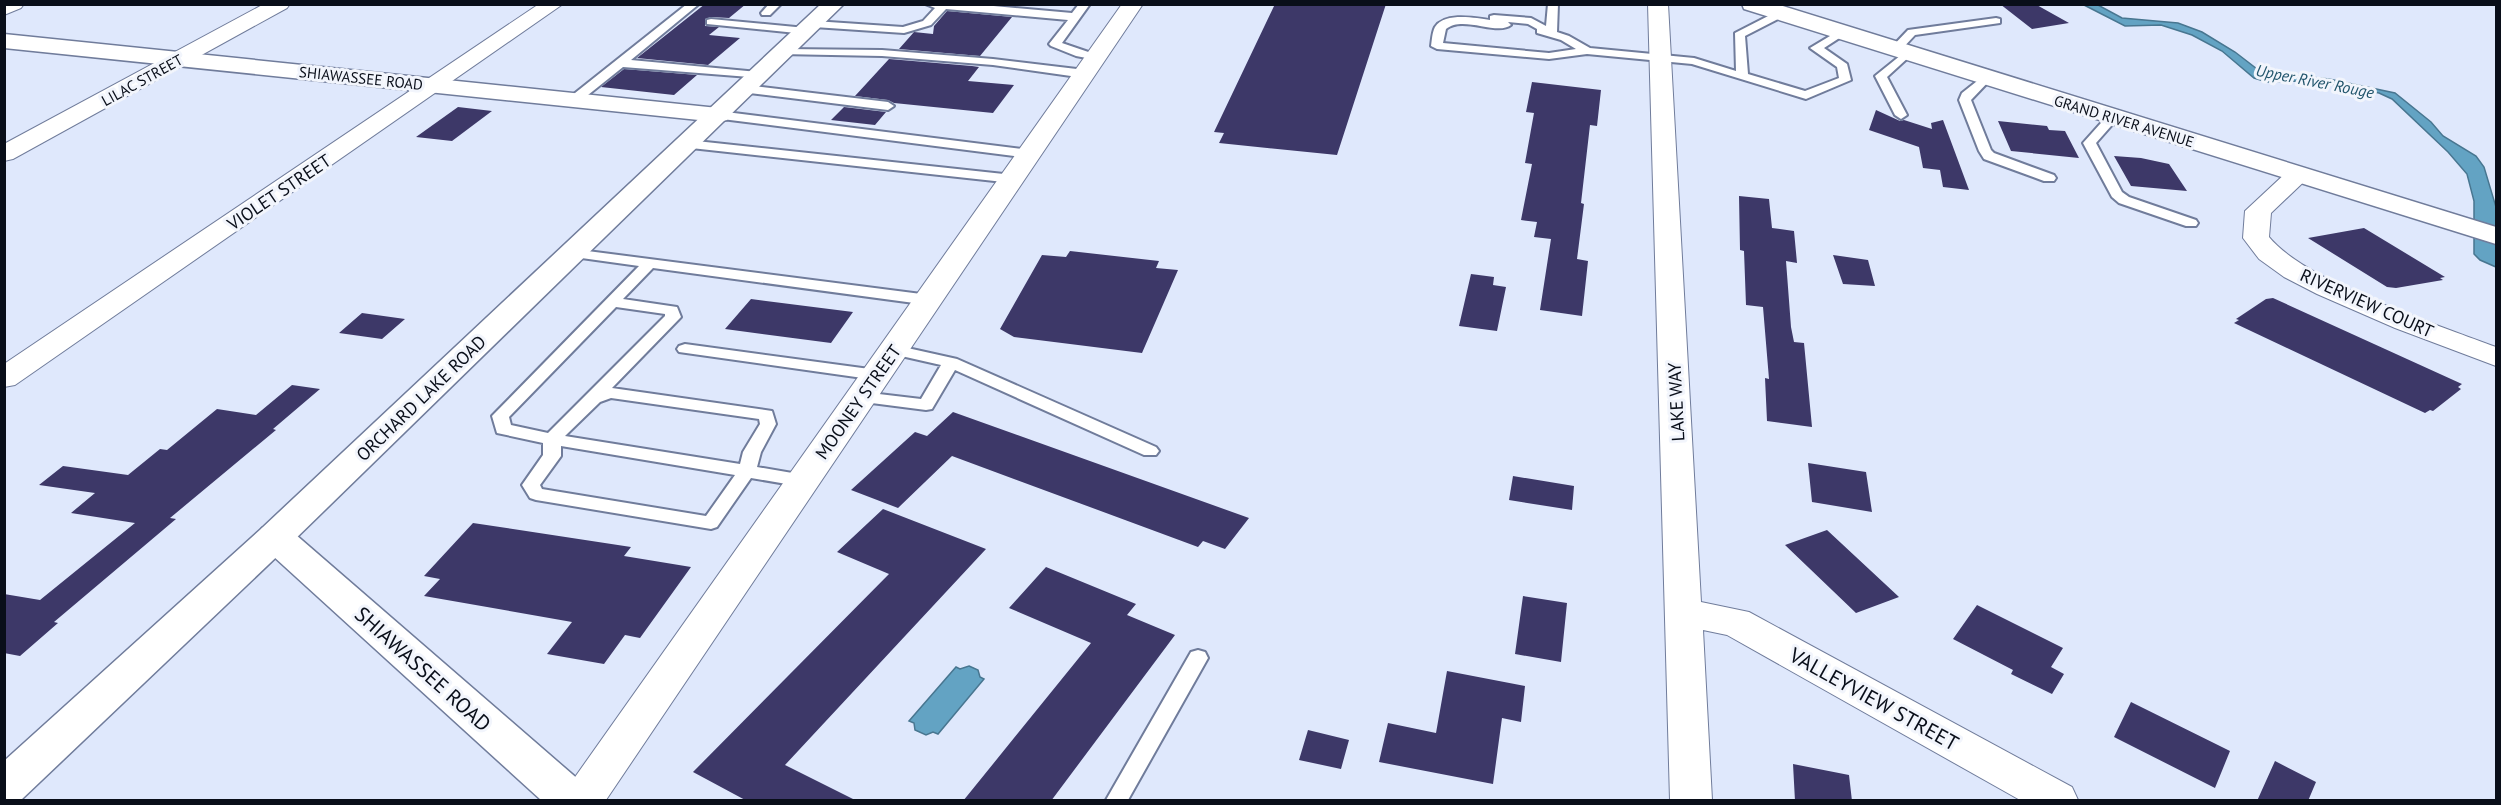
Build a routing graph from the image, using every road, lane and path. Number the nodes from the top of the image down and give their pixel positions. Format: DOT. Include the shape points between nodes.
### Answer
graph roads {
  1 [pos="14,4"];
  2 [pos="280,4"];
  3 [pos="553,4"];
  4 [pos="694,4"];
  5 [pos="776,4"];
  6 [pos="834,4"];
  7 [pos="1085,4"];
  8 [pos="1133,4"];
  9 [pos="1553,4"];
  10 [pos="1658,4"];
  11 [pos="1752,4"];
  12 [pos="936,5"];
  13 [pos="4,9"];
  14 [pos="766,13"];
  15 [pos="1780,14"];
  16 [pos="1076,17"];
  17 [pos="1996,21"];
  18 [pos="711,22"];
  19 [pos="1475,22"];
  20 [pos="1505,25"];
  21 [pos="810,27"];
  22 [pos="1522,28"];
  23 [pos="1840,33"];
  24 [pos="1551,34"];
  25 [pos="4,41"];
  26 [pos="1587,51"];
  27 [pos="784,52"];
  28 [pos="1900,52"];
  29 [pos="1658,58"];
  30 [pos="180,59"];
  31 [pos="621,63"];
  32 [pos="1091,66"];
  33 [pos="1742,76"];
  34 [pos="1986,78"];
  35 [pos="751,83"];
  36 [pos="433,86"];
  37 [pos="574,100"];
  38 [pos="888,106"];
  39 [pos="718,115"];
  40 [pos="1901,115"];
  41 [pos="2113,117"];
  42 [pos="687,144"];
  43 [pos="4,154"];
  44 [pos="1021,166"];
  45 [pos="2298,175"];
  46 [pos="2049,178"];
  47 [pos="2191,224"];
  48 [pos="2496,236"];
  49 [pos="572,253"];
  50 [pos="650,263"];
  51 [pos="928,300"];
  52 [pos="613,302"];
  53 [pos="685,349"];
  54 [pos="894,350"];
  55 [pos="2496,357"];
  56 [pos="951,362"];
  57 [pos="4,378"];
  58 [pos="869,386"];
  59 [pos="594,398"];
  60 [pos="552,439"];
  61 [pos="1150,451"];
  62 [pos="747,471"];
  63 [pos="804,481"];
  64 [pos="275,537"];
  65 [pos="1685,613"];
  66 [pos="1198,658"];
  67 [pos="4,789"];
  68 [pos="571,801"];
  69 [pos="582,801"];
  70 [pos="1117,801"];
  71 [pos="1691,801"];
  72 [pos="2058,801"];
  1 -- 13 [label="street"];
  2 -- 30 [label="street, LILAC STREET"];
  3 -- 36 [label="street, VIOLET STREET"];
  4 -- 31 [label="lane"];
  5 -- 14 [label="lane"];
  6 -- 21 [label="main road, ORCHARD LAKE ROAD"];
  7 -- 16 [label="lane"];
  8 -- 32 [label="street, MOONEY STREET"];
  9 -- 24 [label="lane"];
  10 -- 29 [label="street, LAKE WAY"];
  11 -- 15 [label="main road, GRAND RIVER AVENUE"];
  12 -- 16 [label="lane"];
  12 -- 21 [label="lane" via="927,23 904,30"];
  15 -- 23 [label="main road, GRAND RIVER AVENUE"];
  15 -- 33 [label="lane" via="1739,36"];
  16 -- 32 [label="lane" via="1055,44 1080,54"];
  17 -- 28 [label="lane" via="1912,32"];
  18 -- 21 [label="lane"];
  19 -- 20 [label="lane"];
  19 -- 24 [label="lane" via="1500,17 1531,21"];
  19 -- 26 [label="lane" via="1446,23 1441,27 1437,46 1549,56"];
  21 -- 27 [label="main road, ORCHARD LAKE ROAD"];
  22 -- 24 [label="lane"];
  23 -- 28 [label="main road, GRAND RIVER AVENUE"];
  23 -- 33 [label="lane" via="1816,48 1843,66 1845,80 1806,95"];
  24 -- 26 [label="lane"];
  25 -- 30 [label="main road, SHIAWASSEE ROAD"];
  26 -- 29 [label="lane"];
  27 -- 32 [label="lane" via="853,52"];
  27 -- 35 [label="main road, ORCHARD LAKE ROAD"];
  28 -- 34 [label="main road, GRAND RIVER AVENUE"];
  28 -- 40 [label="lane" via="1881,76"];
  29 -- 33 [label="lane" via="1694,61"];
  29 -- 65 [label="street, LAKE WAY"];
  30 -- 36 [label="main road, SHIAWASSEE ROAD"];
  30 -- 43 [label="street, LILAC STREET"];
  31 -- 35 [label="lane"];
  31 -- 37 [label="lane"];
  32 -- 44 [label="street, MOONEY STREET"];
  34 -- 41 [label="main road, GRAND RIVER AVENUE"];
  34 -- 46 [label="lane" via="1965,100 1985,151 2000,162"];
  35 -- 38 [label="lane"];
  35 -- 39 [label="main road, ORCHARD LAKE ROAD"];
  36 -- 37 [label="main road, SHIAWASSEE ROAD"];
  36 -- 57 [label="street, VIOLET STREET"];
  37 -- 39 [label="main road, SHIAWASSEE ROAD"];
  39 -- 42 [label="main road, ORCHARD LAKE ROAD"];
  39 -- 44 [label="lane"];
  41 -- 45 [label="main road, GRAND RIVER AVENUE"];
  41 -- 47 [label="lane" via="2089,142 2117,194 2133,204"];
  42 -- 44 [label="lane"];
  42 -- 49 [label="main road, ORCHARD LAKE ROAD"];
  44 -- 51 [label="street, MOONEY STREET"];
  45 -- 48 [label="main road, GRAND RIVER AVENUE"];
  45 -- 55 [label="street, RIVERVIEW COURT" via="2258,211 2255,237 2262,248 2319,286"];
  49 -- 50 [label="lane"];
  49 -- 64 [label="main road, ORCHARD LAKE ROAD"];
  50 -- 51 [label="lane"];
  50 -- 52 [label="lane"];
  51 -- 54 [label="street, MOONEY STREET"];
  52 -- 59 [label="lane" via="672,310 673,316"];
  52 -- 60 [label="lane" via="500,416 503,429"];
  53 -- 58 [label="lane"];
  54 -- 56 [label="lane"];
  54 -- 58 [label="street, MOONEY STREET"];
  56 -- 58 [label="lane" via="926,405"];
  56 -- 61 [label="lane"];
  58 -- 63 [label="street, MOONEY STREET"];
  59 -- 60 [label="lane"];
  59 -- 62 [label="lane" via="610,393 766,416 768,424 752,452"];
  60 -- 62 [label="lane"];
  60 -- 62 [label="lane" via="552,456 531,485 536,494 711,523"];
  62 -- 63 [label="lane"];
  63 -- 69 [label="street, MOONEY STREET"];
  64 -- 67 [label="main road, ORCHARD LAKE ROAD"];
  64 -- 68 [label="main road, SHIAWASSEE ROAD"];
  65 -- 71 [label="street, LAKE WAY"];
  65 -- 72 [label="street, VALLEYVIEW STREET" via="1736,622"];
  66 -- 70 [label="lane"];
}
